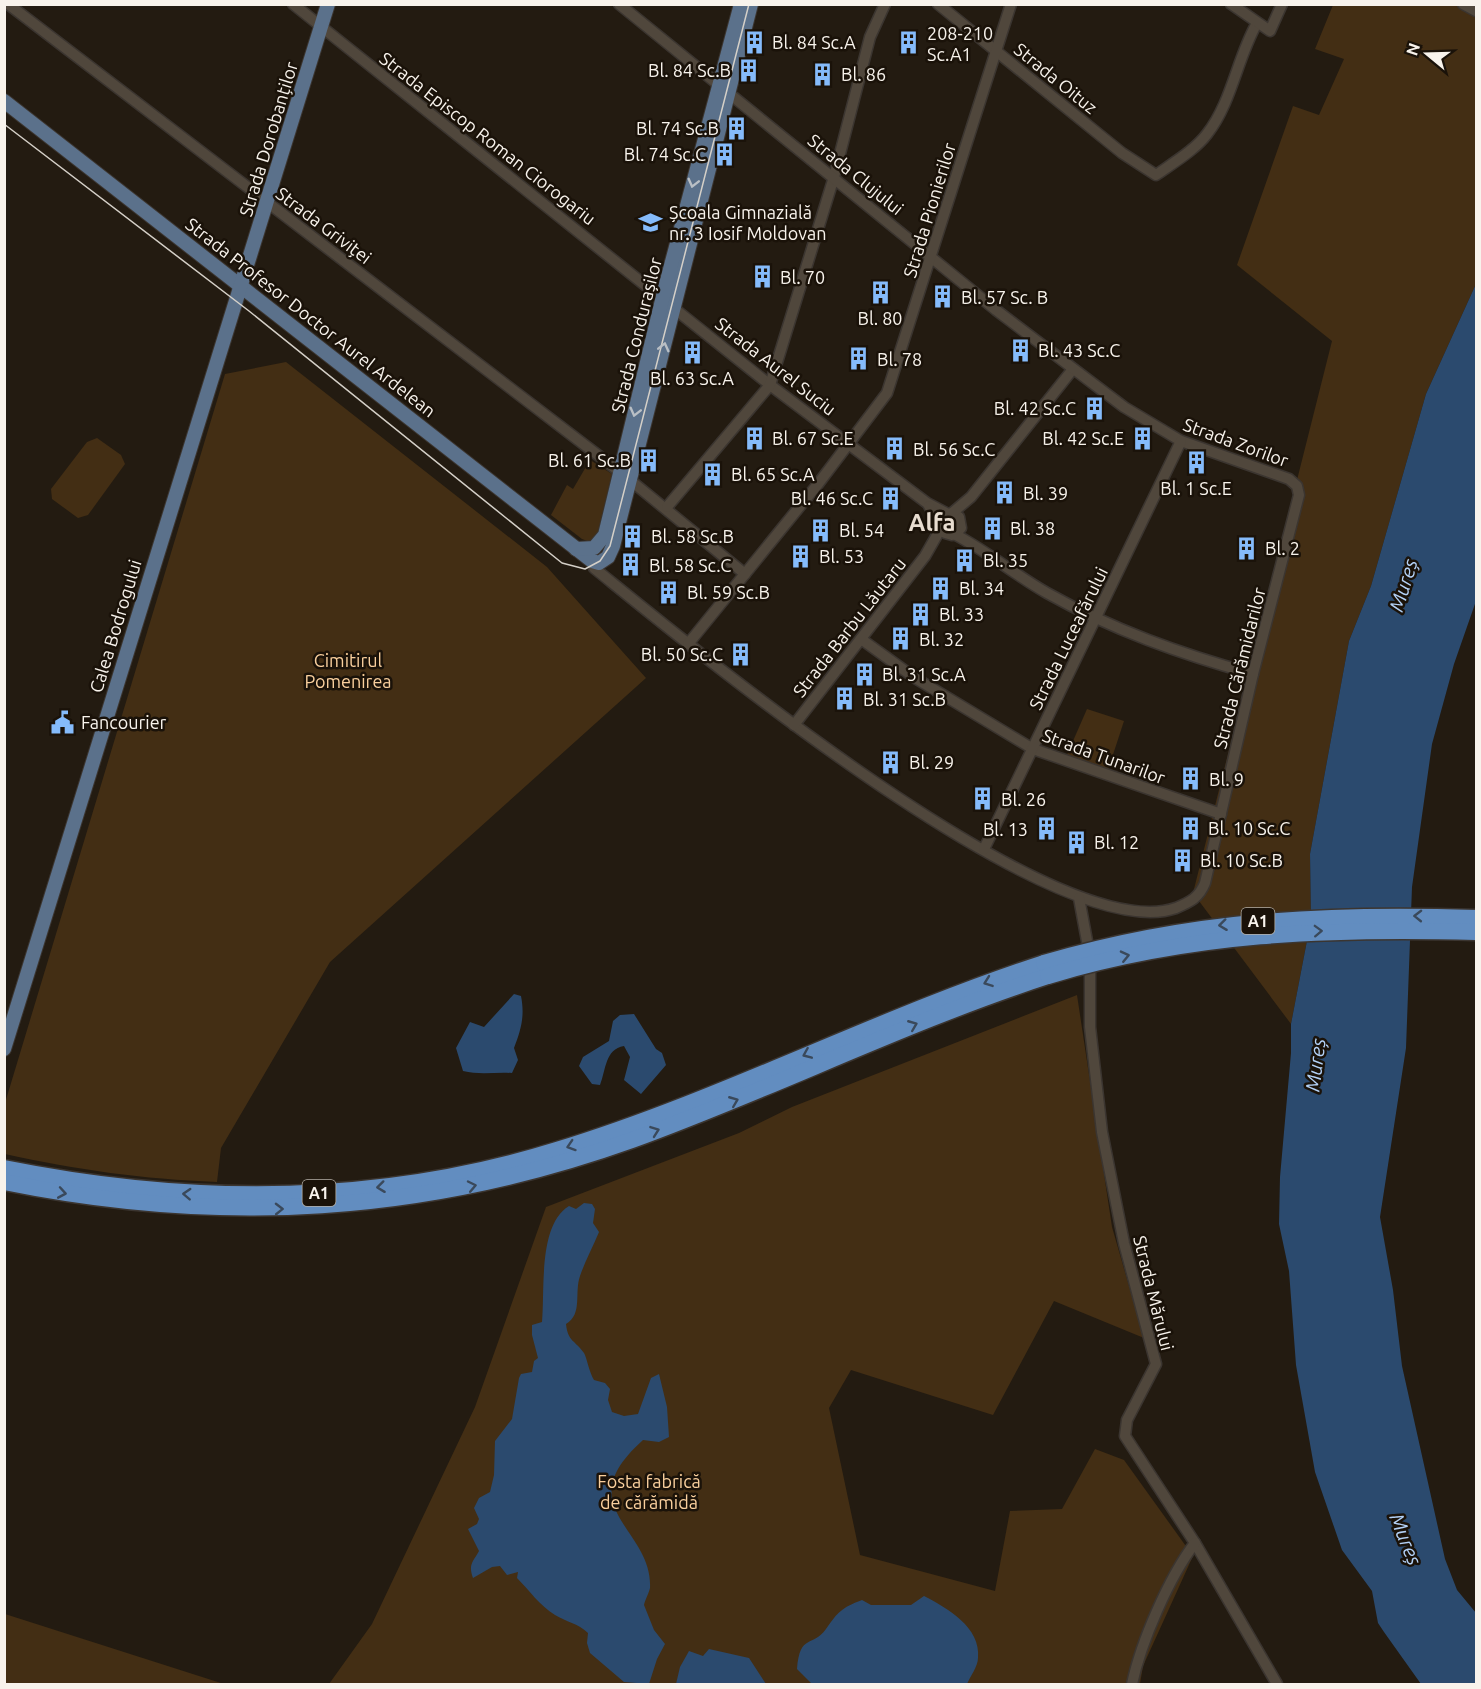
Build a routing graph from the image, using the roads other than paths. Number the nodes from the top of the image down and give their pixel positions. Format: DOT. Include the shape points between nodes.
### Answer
graph roads {
  1 [pos="8,4"];
  2 [pos="293,4"];
  3 [pos="328,4"];
  4 [pos="619,4"];
  5 [pos="741,4"];
  6 [pos="751,4"];
  7 [pos="885,4"];
  8 [pos="938,4"];
  9 [pos="1011,4"];
  10 [pos="1231,4"];
  11 [pos="1282,4"];
  12 [pos="1463,4"];
  13 [pos="1475,11"];
  14 [pos="1257,23"];
  15 [pos="321,27"];
  16 [pos="995,51"];
  17 [pos="724,90"];
  18 [pos="4,101"];
  19 [pos="834,177"];
  20 [pos="267,202"];
  21 [pos="933,256"];
  22 [pos="241,284"];
  23 [pos="662,297"];
  24 [pos="674,306"];
  25 [pos="1073,369"];
  26 [pos="770,386"];
  27 [pos="1181,441"];
  28 [pos="849,443"];
  29 [pos="625,476"];
  30 [pos="1297,486"];
  31 [pos="667,507"];
  32 [pos="951,524"];
  33 [pos="576,549"];
  34 [pos="608,557"];
  35 [pos="594,563"];
  36 [pos="745,574"];
  37 [pos="602,575"];
  38 [pos="1096,619"];
  39 [pos="861,639"];
  40 [pos="688,644"];
  41 [pos="1253,674"];
  42 [pos="794,725"];
  43 [pos="1033,749"];
  44 [pos="1221,814"];
  45 [pos="984,849"];
  46 [pos="1201,892"];
  47 [pos="1079,898"];
  48 [pos="1476,918"];
  49 [pos="1476,932"];
  50 [pos="1046,970"];
  51 [pos="4,1049"];
  52 [pos="629,1133"];
  53 [pos="4,1168"];
  54 [pos="4,1182"];
  55 [pos="1195,1543"];
  56 [pos="1132,1684"];
  57 [pos="1277,1684"];
  1 -- 20 [label="street, Strada Griviței"];
  2 -- 15 [label="street, Strada Episcop Roman Ciorogariu"];
  3 -- 15 [label="main road, Strada Dorobanților"];
  4 -- 17 [label="street, Strada Clujului"];
  5 -- 17 [label="main road, Strada Condurașilor"];
  6 -- 17 [label="main road, Strada Condurașilor"];
  7 -- 19 [label="street" via="864,57"];
  8 -- 16 [label="street, Strada Oituz"];
  9 -- 16 [label="street, Strada Pionierilor"];
  10 -- 14 [label="street"];
  11 -- 14 [label="street" via="1270,31"];
  12 -- 13 [label="street"];
  14 -- 16 [label="street, Strada Oituz" via="1207,134 1156,175 1122,153"];
  15 -- 20 [label="main road, Strada Dorobanților"];
  15 -- 23 [label="street, Strada Episcop Roman Ciorogariu"];
  16 -- 21 [label="street, Strada Pionierilor"];
  17 -- 19 [label="street, Strada Clujului"];
  17 -- 23 [label="main road, Strada Condurașilor, one-way"];
  17 -- 24 [label="main road, Strada Condurașilor"];
  18 -- 22 [label="main road, Strada Profesor Doctor Aurel Ardelean"];
  19 -- 21 [label="street, Strada Clujului"];
  19 -- 26 [label="street"];
  20 -- 22 [label="main road, Strada Dorobanților"];
  20 -- 29 [label="street, Strada Griviței"];
  21 -- 25 [label="street, Strada Clujului"];
  21 -- 28 [label="street, Strada Pionierilor" via="887,393"];
  22 -- 33 [label="main road, Strada Profesor Doctor Aurel Ardelean"];
  22 -- 51 [label="main road, Calea Bodrogului"];
  23 -- 24 [label="street, Strada Aurel Suciu"];
  23 -- 29 [label="main road, Strada Condurașilor, one-way"];
  24 -- 26 [label="street, Strada Aurel Suciu"];
  29 -- 24 [label="main road, Strada Condurașilor, one-way"];
  25 -- 27 [label="street, Strada Zorilor" via="1124,407"];
  25 -- 32 [label="street, Strada Barbu Lăutaru"];
  26 -- 28 [label="street, Strada Aurel Suciu"];
  26 -- 31 [label="street"];
  27 -- 30 [label="street, Strada Zorilor" via="1284,477"];
  27 -- 38 [label="street, Strada Luceafărului"];
  28 -- 32 [label="street, Strada Aurel Suciu"];
  28 -- 36 [label="street, Strada Pionierilor"];
  29 -- 31 [label="street, Strada Griviței"];
  29 -- 33 [label="main road, Strada Condurașilor" via="603,539 591,549"];
  29 -- 34 [label="main road, Strada Condurașilor" via="614,546"];
  30 -- 41 [label="street, Strada Cărămidarilor" via="1298,501"];
  31 -- 36 [label="street, Strada Griviței"];
  32 -- 38 [label="street, Strada Aurel Suciu" via="976,546 1045,592"];
  32 -- 39 [label="street, Strada Barbu Lăutaru"];
  33 -- 35 [label="main road, Strada Profesor Doctor Aurel Ardelean"];
  34 -- 35 [label="main road"];
  34 -- 37 [label="street, Strada Condurașilor"];
  35 -- 37 [label="street, Strada Profesor Doctor Aurel Ardelean"];
  36 -- 40 [label="street, Strada Pionierilor"];
  37 -- 40 [label="street, Strada Profesor Doctor Aurel Ardelean"];
  38 -- 41 [label="street, Strada Aurel Suciu" via="1165,648"];
  38 -- 43 [label="street, Strada Luceafărului"];
  39 -- 42 [label="street, Strada Barbu Lăutaru"];
  39 -- 43 [label="street, Strada Tunarilor" via="915,678"];
  40 -- 42 [label="street, Strada Profesor Doctor Aurel Ardelean"];
  41 -- 44 [label="street, Strada Cărămidarilor"];
  42 -- 45 [label="street, Strada Profesor Doctor Aurel Ardelean" via="843,762"];
  43 -- 44 [label="street, Strada Tunarilor"];
  43 -- 45 [label="street, Strada Luceafărului"];
  44 -- 46 [label="street, Strada Cărămidarilor"];
  45 -- 47 [label="street, Strada Profesor Doctor Aurel Ardelean"];
  46 -- 47 [label="street, Strada Profesor Doctor Aurel Ardelean" via="1192,902 1158,912 1118,908"];
  47 -- 55 [label="street, Strada Mărului" via="1090,957 1090,1028 1102,1132 1124,1243 1156,1364 1127,1420 1125,1436"];
  48 -- 50 [label="highway, A1, one-way, bridge" via="1264,920 1147,937"];
  50 -- 49 [label="highway, A1, one-way, bridge" via="1262,934 1362,930"];
  50 -- 52 [label="highway, A1" via="906,1013 677,1116"];
  52 -- 53 [label="highway, A1, one-way" via="474,1172 392,1186 317,1193 247,1196 166,1192"];
  54 -- 52 [label="highway, A1, one-way" via="163,1206 316,1207 392,1200 476,1185 558,1165"];
  55 -- 56 [label="street" via="1174,1574"];
  55 -- 57 [label="street, Strada Mărului"];
}
